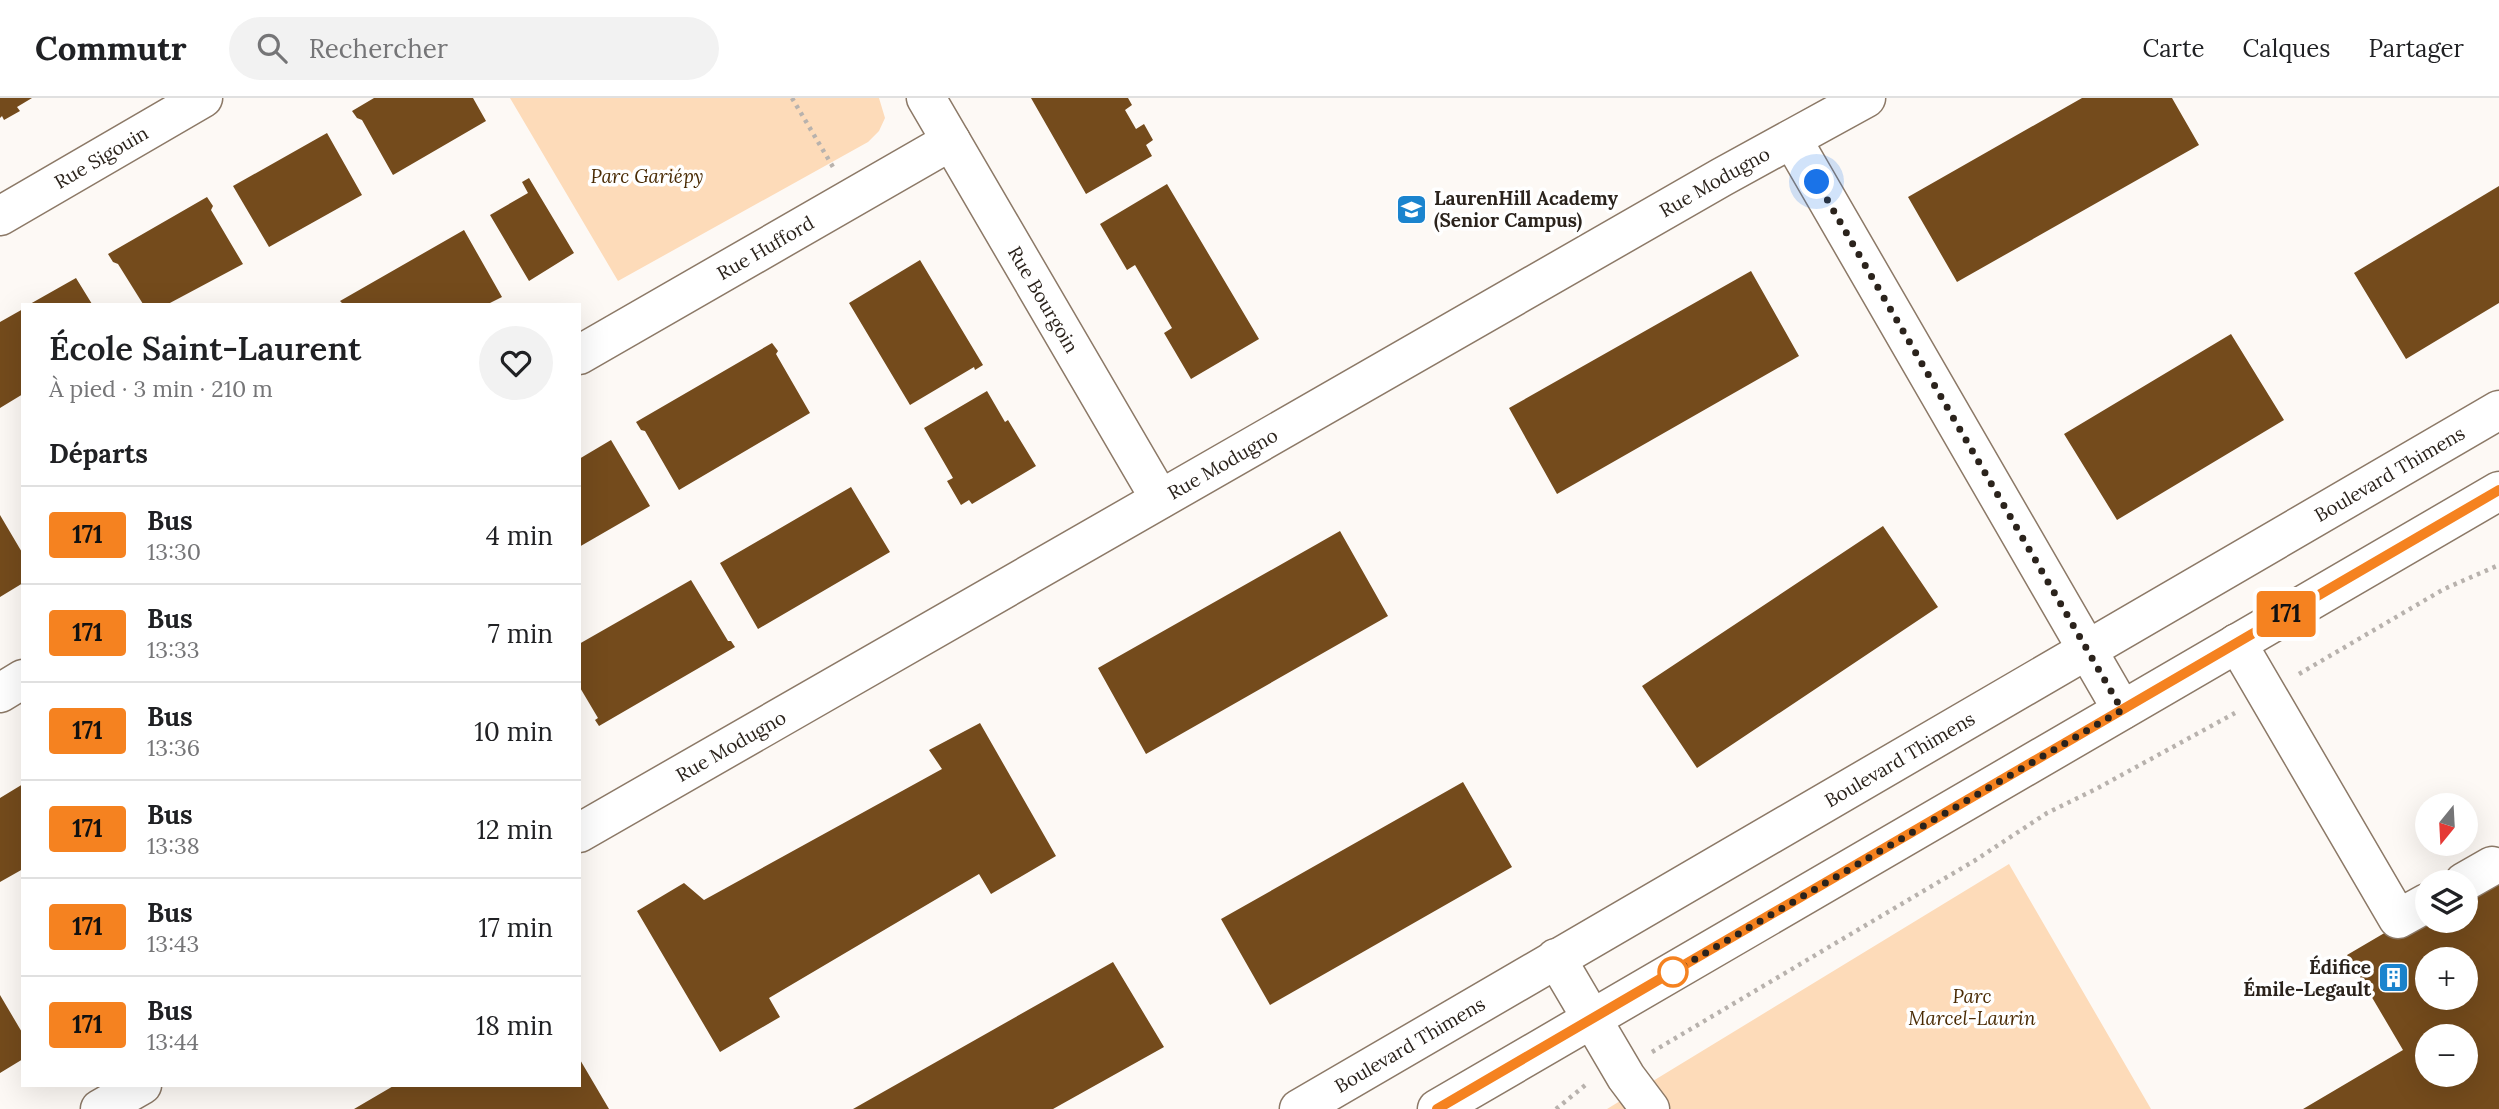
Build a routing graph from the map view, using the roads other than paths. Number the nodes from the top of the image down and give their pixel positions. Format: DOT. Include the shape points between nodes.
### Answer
graph roads {
  1 [pos="203,98"];
  2 [pos="926,98"];
  3 [pos="1866,98"];
  4 [pos="1793,139"];
  5 [pos="951,141"];
  6 [pos="0,216"];
  7 [pos="581,354"];
  8 [pos="2499,410"];
  9 [pos="2499,491"];
  10 [pos="1160,499"];
  11 [pos="2237,643"];
  12 [pos="2087,651"];
  13 [pos="21,680"];
  14 [pos="0,692"];
  15 [pos="2122,710"];
  16 [pos="581,832"];
  17 [pos="2415,910"];
  18 [pos="1556,958"];
  19 [pos="1592,1019"];
  20 [pos="138,1087"];
  21 [pos="100,1109"];
  22 [pos="1299,1109"];
  23 [pos="1437,1109"];
  24 [pos="1650,1109"];
  1 -- 6 [label="street, Rue Sigouin"];
  2 -- 5 [label="street, Rue Bourgoin"];
  3 -- 4 [label="street, Rue Modugno"];
  4 -- 10 [label="street, Rue Modugno"];
  4 -- 12 [label="street"];
  5 -- 7 [label="street, Rue Hufford"];
  5 -- 10 [label="street, Rue Bourgoin"];
  8 -- 12 [label="street, Boulevard Thimens"];
  9 -- 11 [label="street"];
  10 -- 16 [label="street, Rue Modugno"];
  11 -- 15 [label="street"];
  11 -- 17 [label="street" via="2398,919"];
  12 -- 15 [label="street"];
  12 -- 18 [label="street, Boulevard Thimens"];
  13 -- 14 [label="street"];
  15 -- 19 [label="street"];
  18 -- 19 [label="street"];
  18 -- 22 [label="street, Boulevard Thimens"];
  19 -- 23 [label="street"];
  19 -- 24 [label="street"];
  20 -- 21 [label="street"];
}
